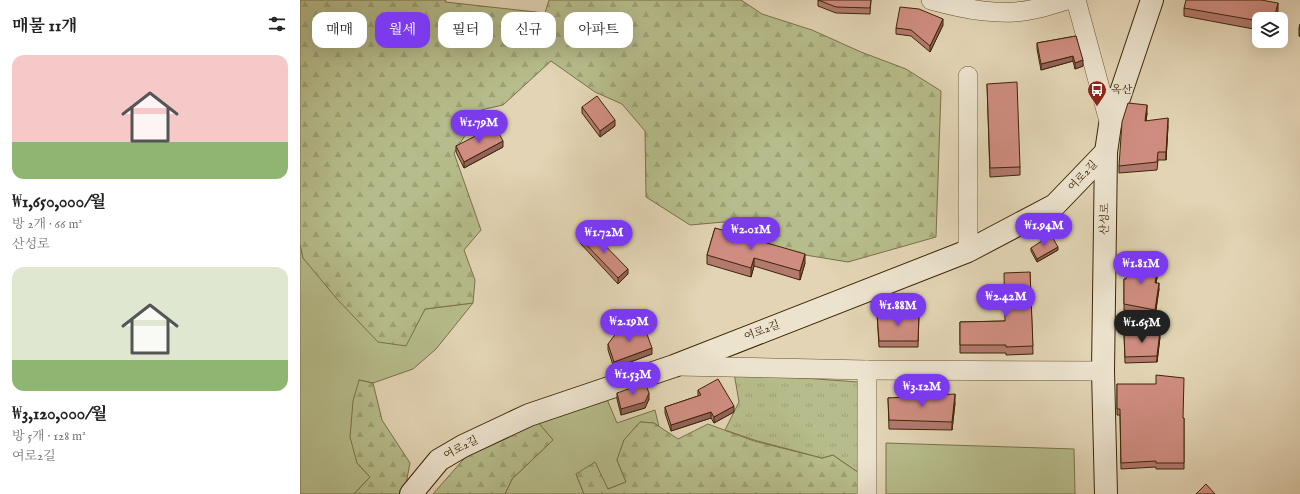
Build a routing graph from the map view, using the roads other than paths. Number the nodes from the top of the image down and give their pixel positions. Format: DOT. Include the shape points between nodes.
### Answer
graph roads {
  1 [pos="931,0"];
  2 [pos="1067,0"];
  3 [pos="1076,0"];
  4 [pos="1152,0"];
  5 [pos="968,76"];
  6 [pos="1110,125"];
  7 [pos="1106,152"];
  8 [pos="968,251"];
  9 [pos="674,366"];
  10 [pos="867,370"];
  11 [pos="1103,371"];
  12 [pos="411,494"];
  13 [pos="867,494"];
  14 [pos="1106,494"];
  1 -- 2 [label="street" via="996,13 1034,10"];
  3 -- 6 [label="street"];
  4 -- 6 [label="street, 산성로"];
  5 -- 8 [label="street"];
  6 -- 7 [label="street, 산성로"];
  7 -- 8 [label="street, 여로2길" via="1055,205"];
  7 -- 11 [label="street, 산성로"];
  8 -- 9 [label="street, 여로2길"];
  9 -- 10 [label="street"];
  9 -- 12 [label="street, 여로2길" via="529,415 463,446 439,460"];
  10 -- 11 [label="street"];
  10 -- 13 [label="street"];
  11 -- 14 [label="street, 산성로"];
}
